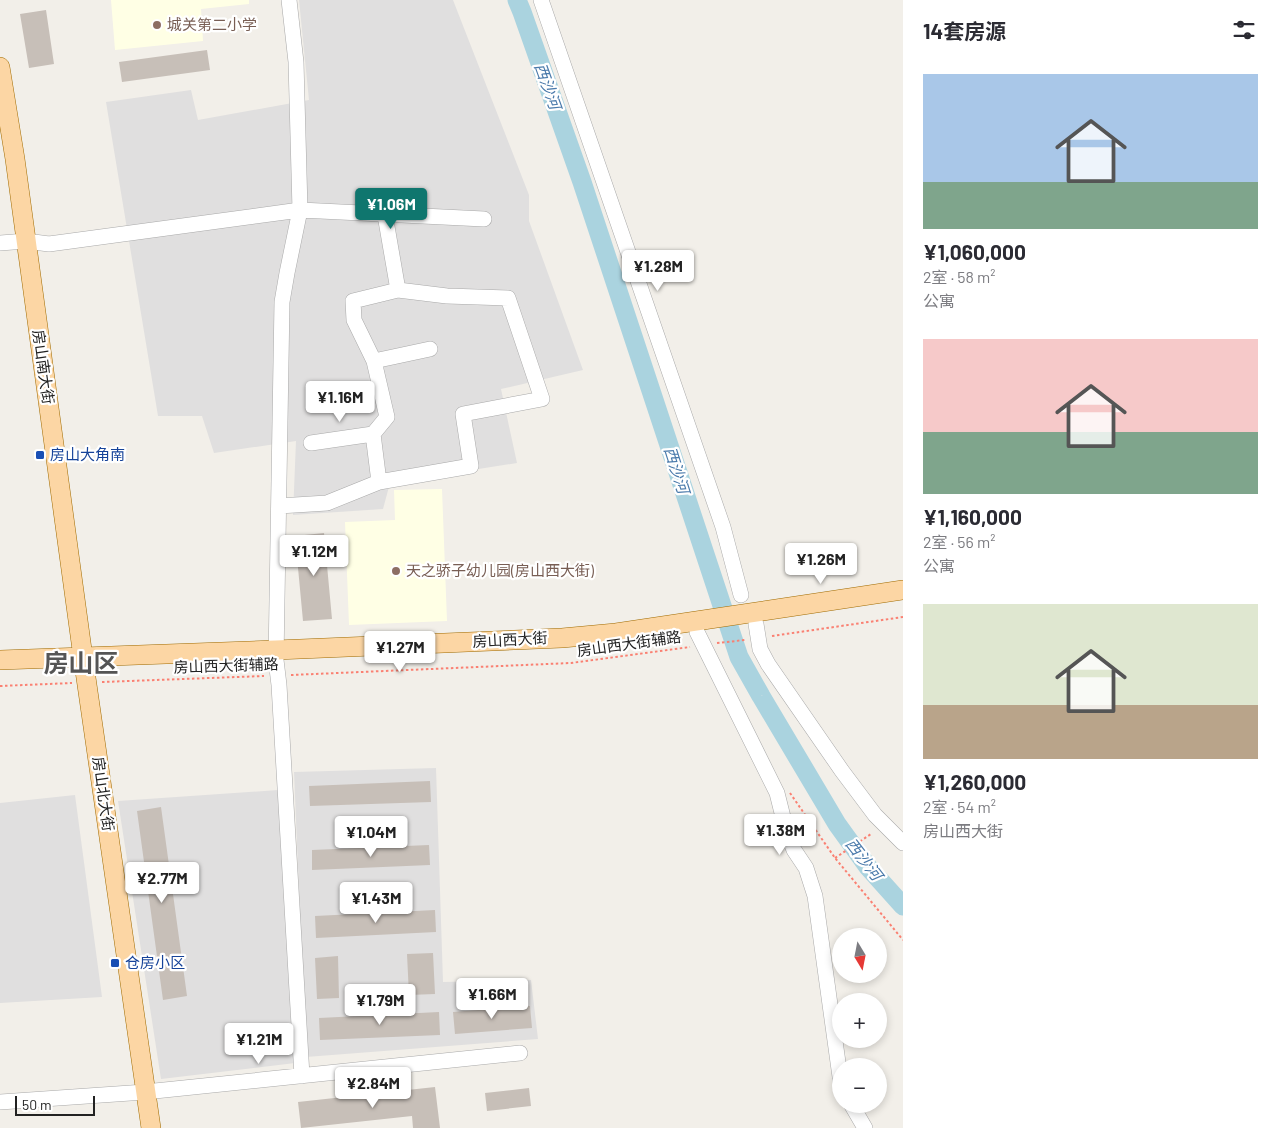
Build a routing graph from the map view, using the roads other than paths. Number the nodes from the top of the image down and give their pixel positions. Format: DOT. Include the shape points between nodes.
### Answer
graph roads {
  1 [pos="289,0"];
  2 [pos="541,0"];
  3 [pos="0,67"];
  4 [pos="300,210"];
  5 [pos="385,215"];
  6 [pos="484,219"];
  7 [pos="26,241"];
  8 [pos="0,243"];
  9 [pos="398,290"];
  10 [pos="430,349"];
  11 [pos="374,362"];
  12 [pos="373,434"];
  13 [pos="311,443"];
  14 [pos="379,482"];
  15 [pos="279,506"];
  16 [pos="903,590"];
  17 [pos="903,602"];
  18 [pos="749,623"];
  19 [pos="707,634"];
  20 [pos="0,660"];
  21 [pos="277,662"];
  22 [pos="85,669"];
  23 [pos="0,670"];
  24 [pos="903,843"];
  25 [pos="520,1053"];
  26 [pos="837,1058"];
  27 [pos="302,1076"];
  28 [pos="145,1092"];
  29 [pos="0,1102"];
  30 [pos="856,1113"];
  31 [pos="150,1128"];
  32 [pos="865,1128"];
  1 -- 4 [label="street" via="296,62"];
  2 -- 18 [label="street" via="723,528"];
  3 -- 7 [label="main road, 房山南大街"];
  4 -- 5 [label="street"];
  4 -- 7 [label="street" via="48,244"];
  4 -- 15 [label="street" via="282,302"];
  5 -- 6 [label="street"];
  5 -- 9 [label="street"];
  7 -- 8 [label="street"];
  7 -- 22 [label="main road, 房山南大街"];
  9 -- 11 [label="street" via="353,300 354,320"];
  9 -- 14 [label="street" via="508,298 542,399 463,414 471,466"];
  10 -- 11 [label="street"];
  11 -- 12 [label="street" via="387,416"];
  12 -- 13 [label="street"];
  12 -- 14 [label="street"];
  14 -- 15 [label="street" via="327,503"];
  15 -- 21 [label="street"];
  16 -- 18 [label="main road, 房山西大街"];
  17 -- 18 [label="main road, 房山西大街"];
  18 -- 19 [label="main road, 房山西大街"];
  18 -- 24 [label="street" via="768,664 842,771 875,815"];
  19 -- 21 [label="main road, 房山西大街" via="504,652"];
  19 -- 26 [label="street" via="777,793 787,833 806,868 815,896"];
  20 -- 22 [label="main road"];
  21 -- 22 [label="main road, 房山西大街"];
  21 -- 27 [label="street"];
  22 -- 23 [label="main road"];
  22 -- 28 [label="main road, 房山北大街"];
  25 -- 27 [label="street"];
  27 -- 28 [label="street"];
  28 -- 29 [label="street"];
  28 -- 31 [label="main road, 房山北大街"];
  30 -- 32 [label="street"];
}
